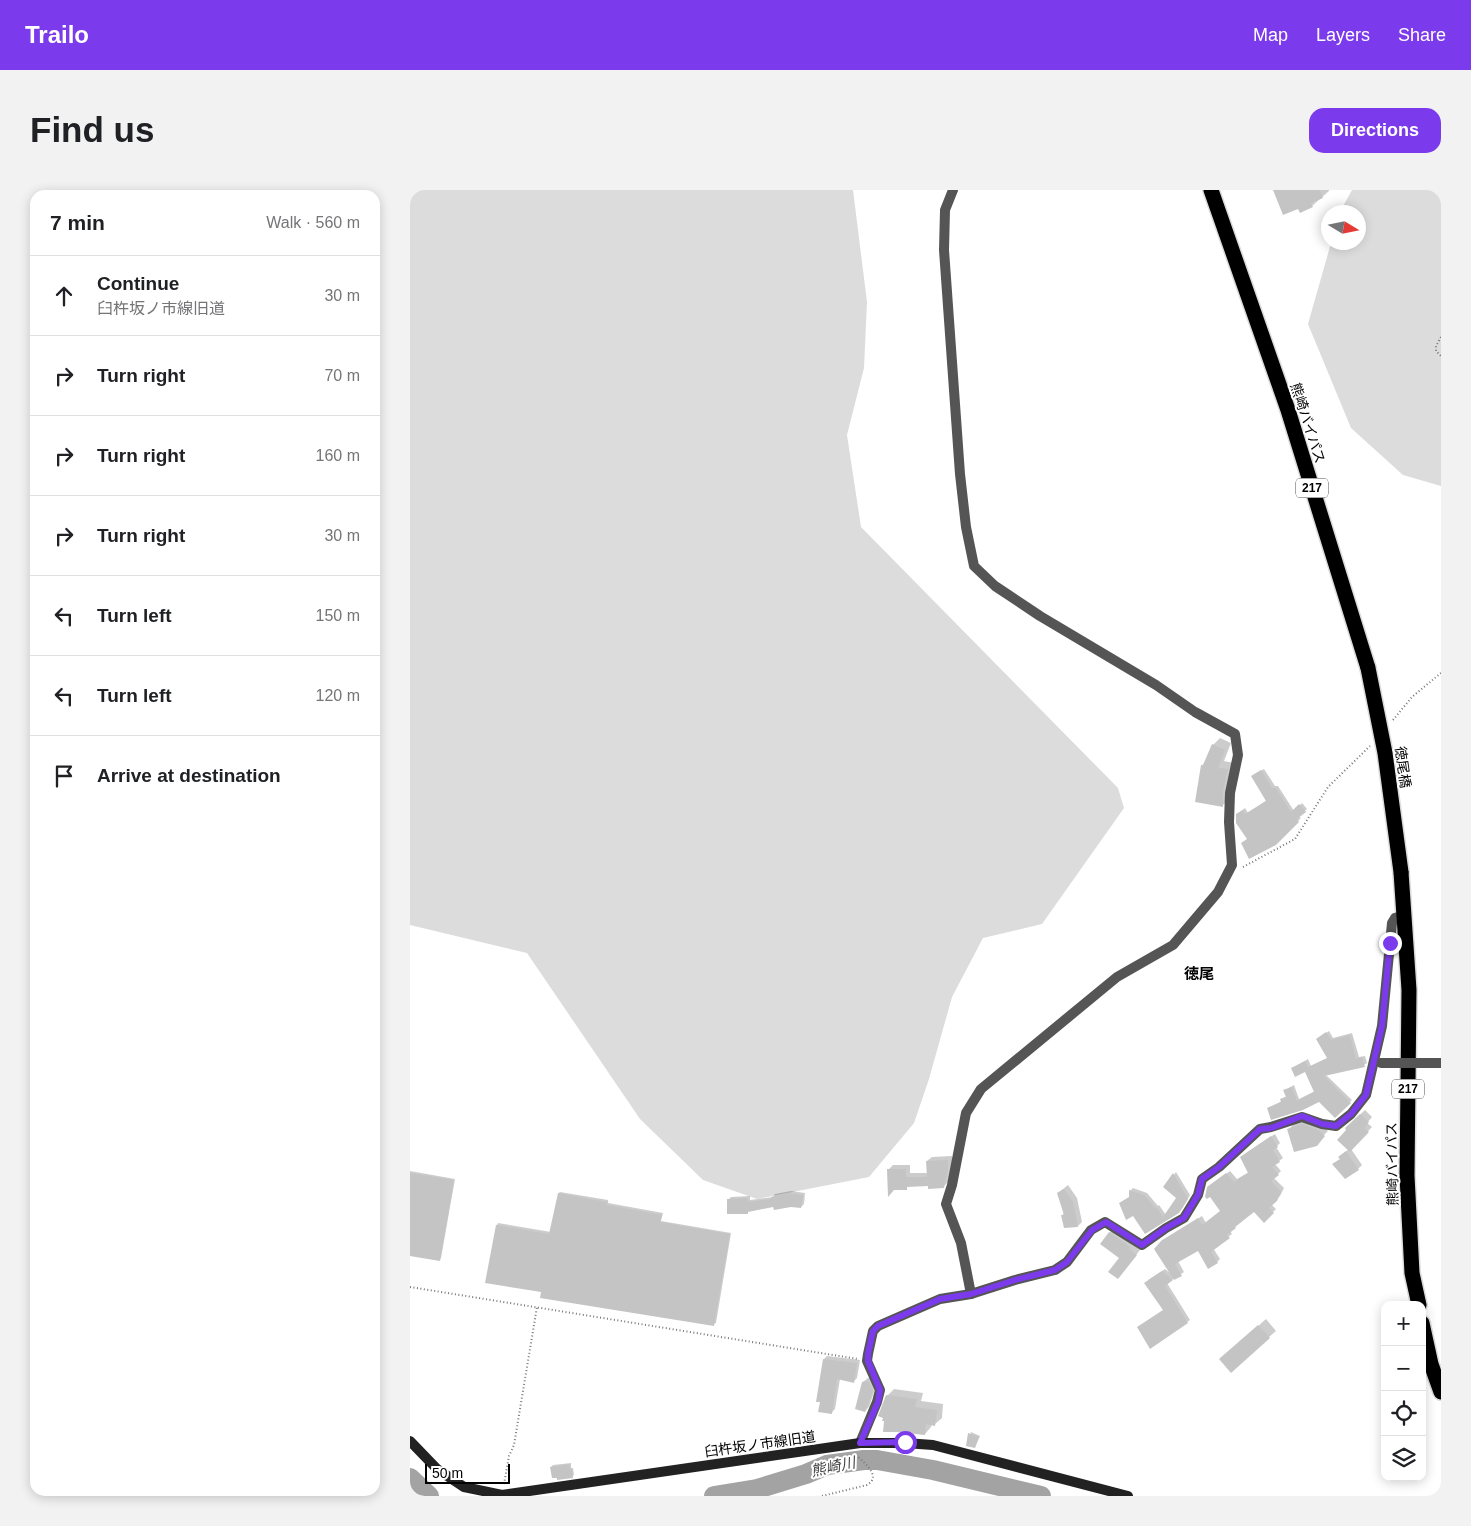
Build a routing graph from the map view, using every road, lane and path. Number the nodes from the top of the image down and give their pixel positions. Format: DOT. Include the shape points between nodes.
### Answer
graph roads {
  1 [pos="953,190"];
  2 [pos="1210,190"];
  3 [pos="1441,337"];
  4 [pos="1441,356"];
  5 [pos="1368,668"];
  6 [pos="1441,673"];
  7 [pos="1390,724"];
  8 [pos="1373,744"];
  9 [pos="1232,865"];
  10 [pos="1401,872"];
  11 [pos="1404,916"];
  12 [pos="1377,1062"];
  13 [pos="1441,1063"];
  14 [pos="410,1287"];
  15 [pos="971,1294"];
  16 [pos="1417,1301"];
  17 [pos="537,1307"];
  18 [pos="1426,1341"];
  19 [pos="868,1361"];
  20 [pos="1441,1392"];
  21 [pos="410,1441"];
  22 [pos="860,1443"];
  23 [pos="855,1454"];
  24 [pos="502,1495"];
  25 [pos="822,1496"];
  26 [pos="1128,1496"];
  1 -- 9 [label="street" via="945,210 944,250 960,474 974,566 995,586 1040,616 1235,734 1238,755 1230,793 1229,822"];
  2 -- 5 [label="highway, 熊崎バイパス / 217" via="1288,410"];
  3 -- 4 [label="path" via="1436,346"];
  5 -- 10 [label="highway, 徳尾橋 / 217, bridge" via="1385,753"];
  6 -- 7 [label="path" via="1412,697"];
  8 -- 9 [label="path" via="1328,787 1295,839 1243,867"];
  9 -- 15 [label="street" via="1218,892 1173,945 1117,977 981,1088 966,1113 946,1204 961,1242"];
  10 -- 11 [label="highway, 熊崎バイパス / 217"];
  11 -- 12 [label="street" via="1395,918 1392,923"];
  11 -- 16 [label="highway, 熊崎バイパス / 217" via="1409,990 1408,1176 1412,1273"];
  12 -- 13 [label="street, bridge"];
  12 -- 15 [label="street" via="1366,1095 1336,1126 1302,1116 1260,1129 1202,1179 1198,1195 1184,1218 1142,1245 1106,1222 1092,1230 1067,1262 1055,1270"];
  14 -- 17 [label="path"];
  15 -- 19 [label="street" via="929,1303 878,1326 873,1331"];
  17 -- 19 [label="path"];
  17 -- 24 [label="path" via="514,1445"];
  18 -- 20 [label="highway"];
  19 -- 22 [label="street" via="880,1390"];
  21 -- 24 [label="street, 臼杵坂ノ市線旧道" via="437,1469 464,1487"];
  22 -- 24 [label="street, 臼杵坂ノ市線旧道"];
  22 -- 26 [label="street, 臼杵坂ノ市線旧道" via="933,1445"];
  23 -- 25 [label="path" via="869,1468 873,1478 870,1484"];
}
